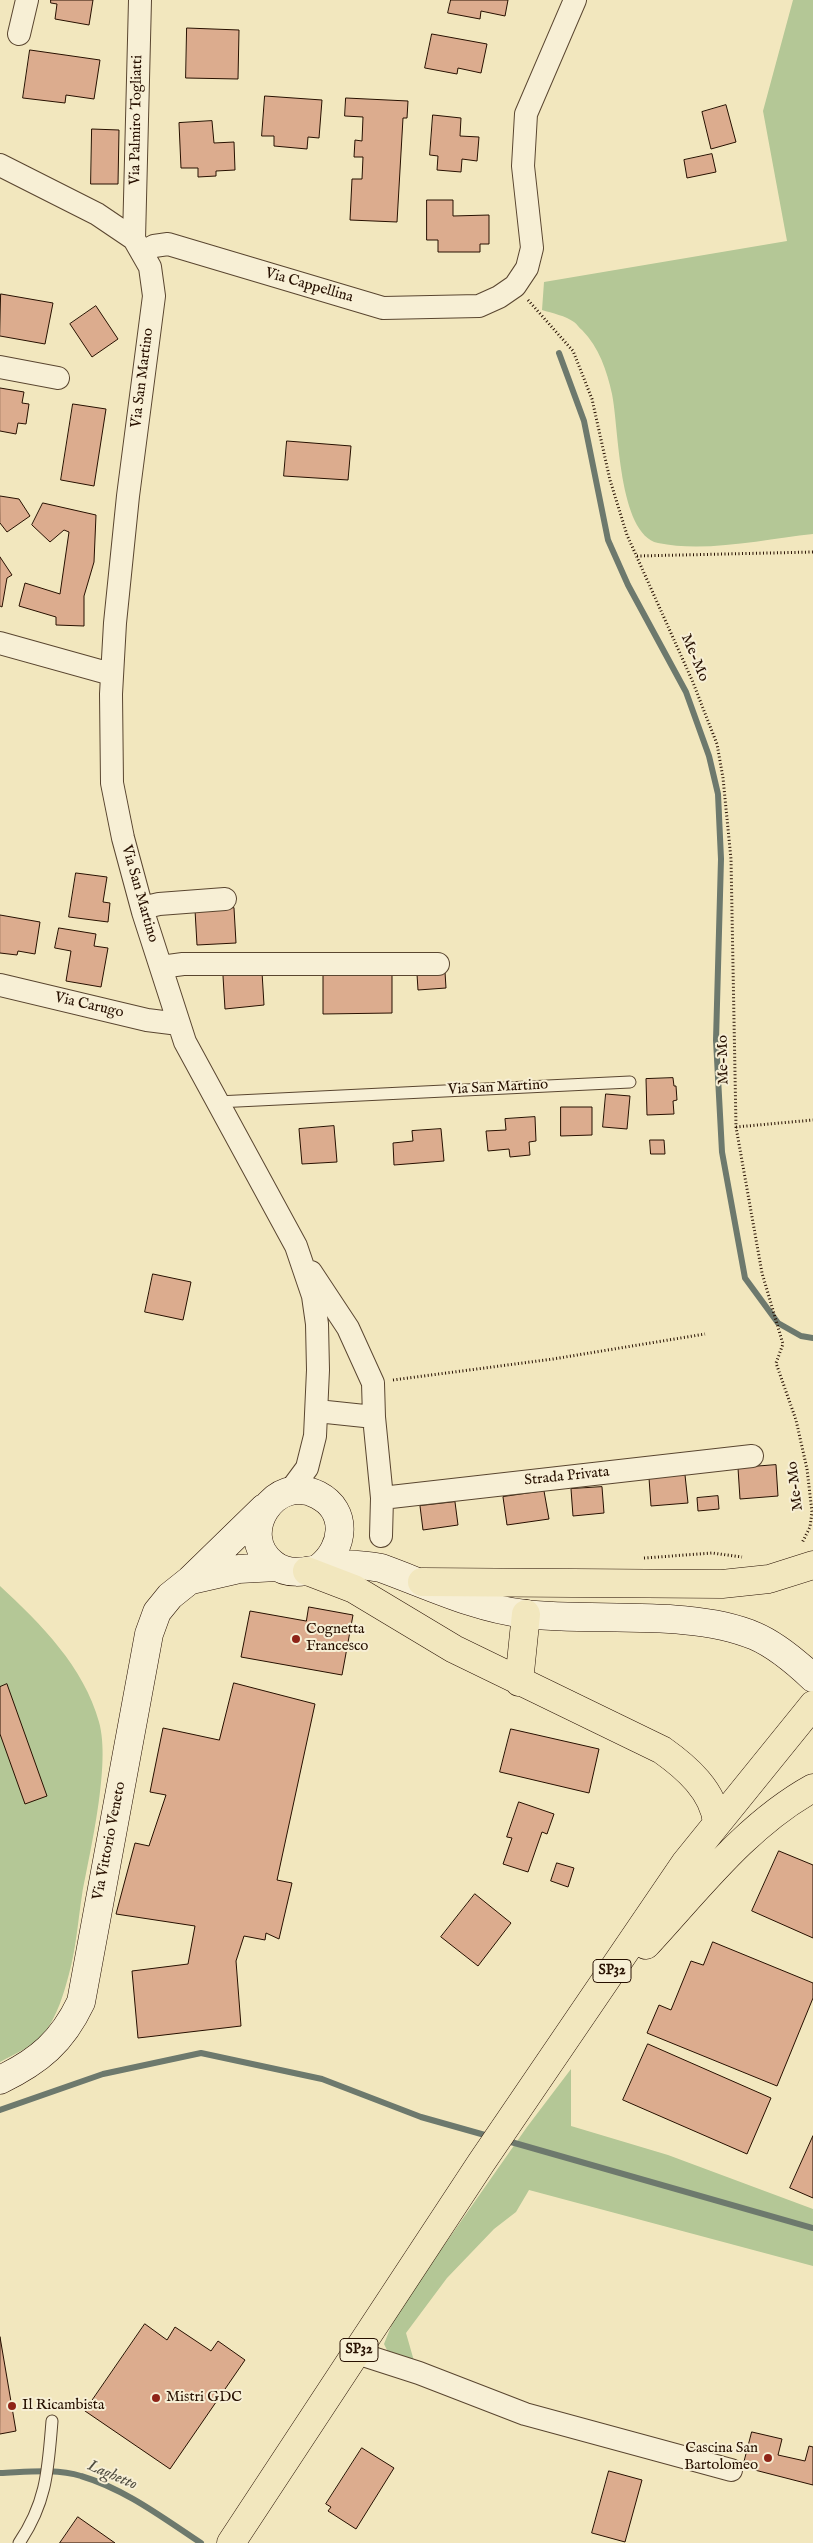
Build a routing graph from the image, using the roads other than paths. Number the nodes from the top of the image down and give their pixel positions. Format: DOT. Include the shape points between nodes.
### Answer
graph roads {
  1 [pos="27,0"];
  2 [pos="140,0"];
  3 [pos="575,0"];
  4 [pos="19,34"];
  5 [pos="0,165"];
  6 [pos="138,246"];
  7 [pos="0,367"];
  8 [pos="58,378"];
  9 [pos="0,643"];
  10 [pos="111,674"];
  11 [pos="225,899"];
  12 [pos="142,908"];
  13 [pos="438,964"];
  14 [pos="161,967"];
  15 [pos="0,985"];
  16 [pos="179,1024"];
  17 [pos="630,1082"];
  18 [pos="217,1102"];
  19 [pos="301,1257"];
  20 [pos="317,1411"];
  21 [pos="374,1417"];
  22 [pos="312,1452"];
  23 [pos="752,1456"];
  24 [pos="290,1490"];
  25 [pos="382,1498"];
  26 [pos="326,1501"];
  27 [pos="264,1508"];
  28 [pos="340,1527"];
  29 [pos="382,1536"];
  30 [pos="805,1556"];
  31 [pos="277,1567"];
  32 [pos="381,1568"];
  33 [pos="313,1569"];
  34 [pos="190,1580"];
  35 [pos="422,1582"];
  36 [pos="526,1614"];
  37 [pos="813,1678"];
  38 [pos="519,1682"];
  39 [pos="813,1704"];
  40 [pos="813,1788"];
  41 [pos="717,1822"];
  42 [pos="0,2080"];
  43 [pos="528,2093"];
  44 [pos="356,2353"];
  45 [pos="52,2421"];
  46 [pos="731,2470"];
  47 [pos="233,2540"];
  48 [pos="20,2543"];
  1 -- 4 [label="street"];
  2 -- 6 [label="street, Via Palmiro Togliatti"];
  3 -- 6 [label="street, Via Cappellina" via="526,114 523,166 532,248 527,268 515,286 499,297 479,306 383,308 168,244"];
  5 -- 6 [label="street" via="97,214"];
  6 -- 10 [label="street, Via San Martino" via="150,266 154,296 128,496"];
  7 -- 8 [label="street"];
  9 -- 10 [label="street"];
  10 -- 12 [label="street, Via San Martino" via="113,790 122,838"];
  11 -- 12 [label="street"];
  12 -- 14 [label="street, Via San Martino"];
  13 -- 14 [label="street" via="183,964"];
  14 -- 16 [label="street, Via San Martino"];
  15 -- 16 [label="street, Via Carugo" via="147,1020"];
  16 -- 18 [label="street, Via San Martino"];
  17 -- 18 [label="lane, Via San Martino"];
  18 -- 19 [label="street, Via San Martino"];
  19 -- 20 [label="street, Via San Martino" via="313,1296 317,1324"];
  19 -- 21 [label="street" via="348,1328 373,1383"];
  20 -- 21 [label="street"];
  20 -- 22 [label="street, Via San Martino"];
  21 -- 25 [label="street"];
  22 -- 24 [label="street, Via San Martino" via="304,1474"];
  22 -- 26 [label="street, Via San Martino"];
  23 -- 25 [label="street, Strada Privata"];
  24 -- 26 [label="street" via="310,1491"];
  24 -- 27 [label="street" via="273,1498"];
  25 -- 29 [label="street"];
  26 -- 28 [label="street" via="334,1509"];
  27 -- 31 [label="street" via="259,1519 258,1539 264,1554"];
  27 -- 34 [label="street"];
  28 -- 32 [label="street" via="356,1547"];
  28 -- 33 [label="street" via="335,1551"];
  30 -- 35 [label="main road" via="769,1579 722,1584"];
  31 -- 33 [label="street" via="291,1572"];
  31 -- 34 [label="street" via="239,1569"];
  32 -- 33 [label="street" via="352,1564"];
  32 -- 35 [label="street"];
  33 -- 38 [label="main road"];
  34 -- 42 [label="street, Via Vittorio Veneto" via="166,1601 149,1634 81,2002 72,2021 50,2048 30,2064"];
  35 -- 36 [label="street" via="473,1602"];
  36 -- 37 [label="street" via="682,1621 740,1630 768,1643"];
  36 -- 38 [label="main road"];
  38 -- 41 [label="main road" via="636,1736 670,1756 700,1784"];
  39 -- 41 [label="main road, SP32"];
  40 -- 43 [label="main road" via="777,1811 732,1852 645,1946"];
  41 -- 43 [label="main road, SP32" via="686,1862"];
  43 -- 44 [label="main road, SP32"];
  44 -- 46 [label="street" via="419,2373 525,2414"];
  44 -- 47 [label="main road, SP32"];
  45 -- 48 [label="lane" via="45,2487 34,2522"];
}
